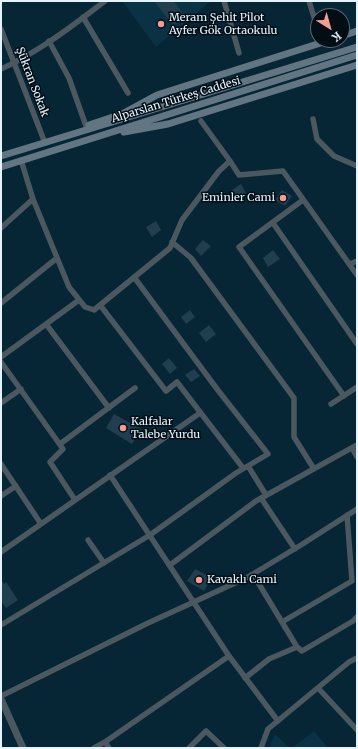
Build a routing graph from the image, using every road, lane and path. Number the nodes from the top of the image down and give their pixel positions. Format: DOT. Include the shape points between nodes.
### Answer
graph roads {
  1 [pos="105,1"];
  2 [pos="224,1"];
  3 [pos="84,18"];
  4 [pos="1,28"];
  5 [pos="49,41"];
  6 [pos="310,46"];
  7 [pos="357,47"];
  8 [pos="239,53"];
  9 [pos="357,55"];
  10 [pos="15,63"];
  11 [pos="357,65"];
  12 [pos="1,69"];
  13 [pos="128,93"];
  14 [pos="313,119"];
  15 [pos="201,121"];
  16 [pos="86,126"];
  17 [pos="58,139"];
  18 [pos="45,143"];
  19 [pos="62,148"];
  20 [pos="1,156"];
  21 [pos="21,160"];
  22 [pos="230,160"];
  23 [pos="1,166"];
  24 [pos="357,166"];
  25 [pos="33,199"];
  26 [pos="303,200"];
  27 [pos="273,223"];
  28 [pos="1,228"];
  29 [pos="172,242"];
  30 [pos="57,258"];
  31 [pos="357,261"];
  32 [pos="350,264"];
  33 [pos="357,275"];
  34 [pos="134,277"];
  35 [pos="79,300"];
  36 [pos="1,303"];
  37 [pos="100,306"];
  38 [pos="46,324"];
  39 [pos="357,344"];
  40 [pos="1,358"];
  41 [pos="1,362"];
  42 [pos="357,387"];
  43 [pos="135,388"];
  44 [pos="21,390"];
  45 [pos="344,396"];
  46 [pos="1,403"];
  47 [pos="331,404"];
  48 [pos="109,408"];
  49 [pos="200,413"];
  50 [pos="60,444"];
  51 [pos="354,447"];
  52 [pos="357,457"];
  53 [pos="1,464"];
  54 [pos="246,467"];
  55 [pos="314,469"];
  56 [pos="110,475"];
  57 [pos="16,486"];
  58 [pos="1,496"];
  59 [pos="264,497"];
  60 [pos="75,500"];
  61 [pos="357,509"];
  62 [pos="346,515"];
  63 [pos="41,524"];
  64 [pos="150,535"];
  65 [pos="88,540"];
  66 [pos="295,548"];
  67 [pos="1,552"];
  68 [pos="104,563"];
  69 [pos="170,566"];
  70 [pos="253,574"];
  71 [pos="194,602"];
  72 [pos="357,617"];
  73 [pos="282,622"];
  74 [pos="1,625"];
  75 [pos="297,647"];
  76 [pos="229,656"];
  77 [pos="357,658"];
  78 [pos="246,678"];
  79 [pos="318,688"];
  80 [pos="1,698"];
  81 [pos="278,721"];
  82 [pos="357,730"];
  83 [pos="105,742"];
  84 [pos="23,748"];
  85 [pos="94,748"];
  86 [pos="109,748"];
  87 [pos="189,748"];
  88 [pos="224,748"];
  89 [pos="261,748"];
  1 -- 3 [label="street"];
  2 -- 8 [label="street"];
  3 -- 5 [label="street"];
  3 -- 13 [label="street"];
  4 -- 10 [label="street, Şükran Sokak"];
  5 -- 10 [label="street"];
  5 -- 16 [label="street" via="69,78"];
  6 -- 16 [label="main road" via="157,95 122,114"];
  7 -- 17 [label="main road, Alparslan Türkeş Caddesi"];
  9 -- 19 [label="main road, Alparslan Türkeş Caddesi"];
  10 -- 12 [label="street"];
  10 -- 18 [label="street, Şükran Sokak"];
  11 -- 19 [label="main road" via="168,124 129,131 80,146"];
  14 -- 24 [label="street" via="317,139 334,156"];
  15 -- 22 [label="street"];
  16 -- 17 [label="main road"];
  17 -- 18 [label="main road, Alparslan Türkeş Caddesi"];
  18 -- 20 [label="main road, Alparslan Türkeş Caddesi"];
  19 -- 21 [label="main road, Alparslan Türkeş Caddesi"];
  21 -- 23 [label="main road, Alparslan Türkeş Caddesi"];
  21 -- 25 [label="street"];
  22 -- 26 [label="street" via="239,175 283,171"];
  22 -- 29 [label="street" via="182,220"];
  25 -- 28 [label="street"];
  25 -- 30 [label="street"];
  26 -- 27 [label="street"];
  26 -- 32 [label="street"];
  27 -- 39 [label="street"];
  27 -- 45 [label="street" via="239,247"];
  29 -- 34 [label="street" via="170,248"];
  29 -- 55 [label="street" via="191,258 294,398 294,437"];
  30 -- 35 [label="street" via="69,287"];
  30 -- 36 [label="street"];
  31 -- 32 [label="street"];
  32 -- 33 [label="street"];
  34 -- 37 [label="street"];
  34 -- 54 [label="street" via="268,454"];
  35 -- 37 [label="street" via="84,307 94,310"];
  35 -- 38 [label="street"];
  37 -- 49 [label="street" via="166,391 177,382"];
  38 -- 40 [label="street"];
  38 -- 48 [label="street"];
  41 -- 44 [label="street"];
  42 -- 45 [label="street"];
  43 -- 48 [label="street"];
  44 -- 46 [label="street"];
  44 -- 50 [label="street"];
  45 -- 47 [label="street"];
  48 -- 50 [label="street"];
  49 -- 54 [label="street"];
  49 -- 56 [label="street"];
  50 -- 60 [label="street" via="63,448 50,462"];
  51 -- 52 [label="street"];
  51 -- 55 [label="street"];
  53 -- 57 [label="street"];
  54 -- 59 [label="street"];
  54 -- 64 [label="street"];
  55 -- 59 [label="street"];
  56 -- 60 [label="street"];
  56 -- 64 [label="street"];
  57 -- 58 [label="street"];
  57 -- 63 [label="street"];
  59 -- 66 [label="street"];
  59 -- 69 [label="street"];
  60 -- 63 [label="street"];
  61 -- 62 [label="street"];
  62 -- 66 [label="street"];
  62 -- 73 [label="street" via="352,581"];
  63 -- 67 [label="street"];
  64 -- 68 [label="street"];
  64 -- 69 [label="street"];
  65 -- 68 [label="street"];
  66 -- 70 [label="street"];
  68 -- 74 [label="street"];
  69 -- 71 [label="street"];
  70 -- 71 [label="street"];
  70 -- 73 [label="street"];
  71 -- 76 [label="street"];
  71 -- 80 [label="street"];
  72 -- 75 [label="street" via="302,651"];
  73 -- 75 [label="street"];
  75 -- 78 [label="street" via="269,659"];
  76 -- 78 [label="street"];
  76 -- 83 [label="street"];
  77 -- 79 [label="street"];
  78 -- 81 [label="street"];
  79 -- 81 [label="street"];
  79 -- 82 [label="street"];
  80 -- 84 [label="street"];
  81 -- 89 [label="street" via="268,729"];
  83 -- 85 [label="street"];
  83 -- 86 [label="street"];
  87 -- 88 [label="street" via="206,731"];
}
